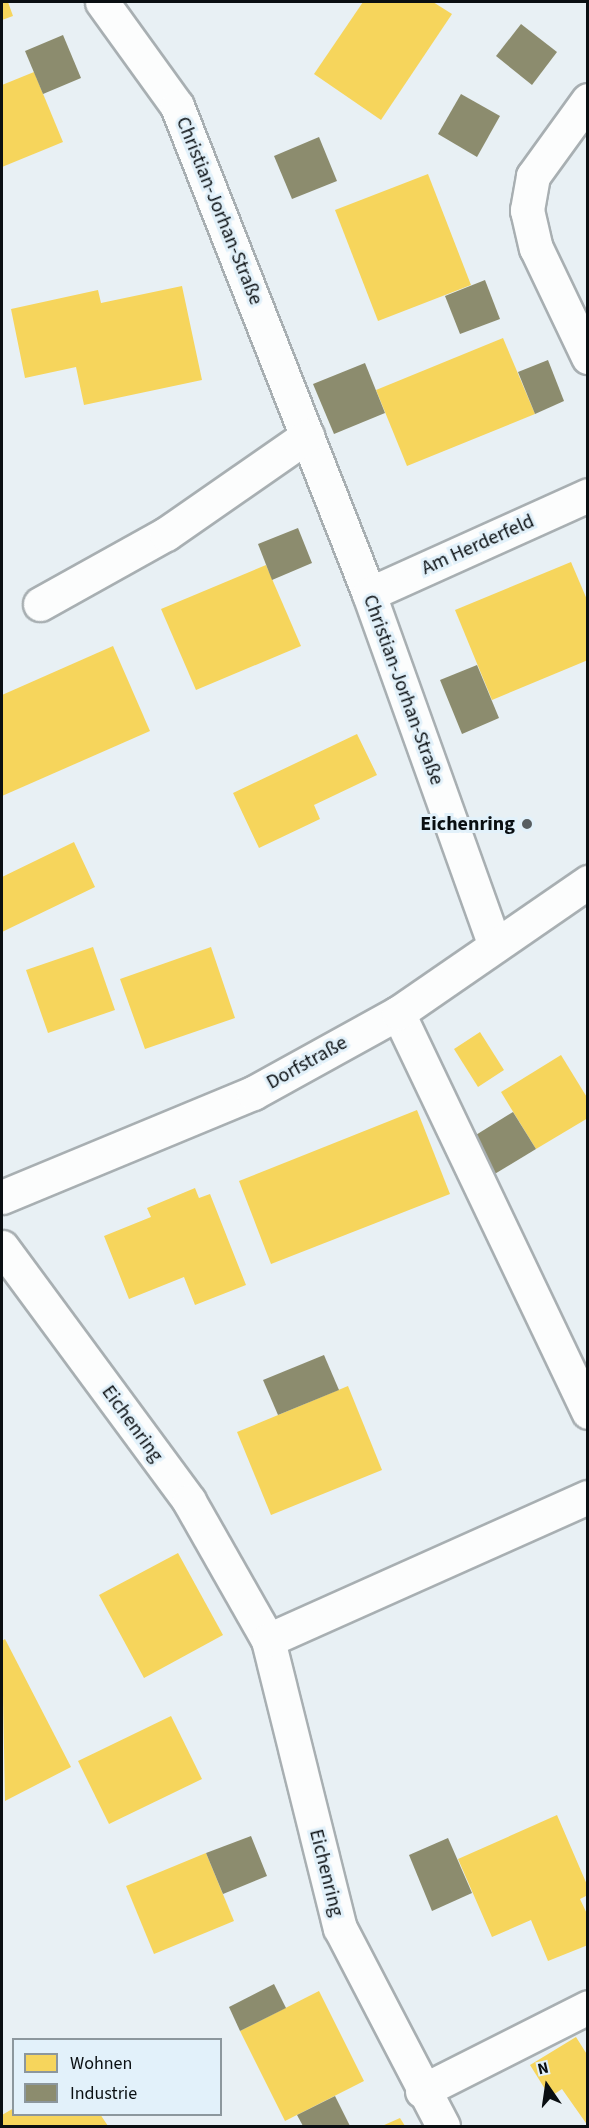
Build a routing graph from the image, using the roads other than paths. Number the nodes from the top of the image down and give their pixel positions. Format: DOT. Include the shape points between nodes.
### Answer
graph roads {
  1 [pos="102,2"];
  2 [pos="588,100"];
  3 [pos="588,357"];
  4 [pos="308,436"];
  5 [pos="588,495"];
  6 [pos="369,594"];
  7 [pos="40,603"];
  8 [pos="588,882"];
  9 [pos="495,945"];
  10 [pos="398,1013"];
  11 [pos="2,1197"];
  12 [pos="2,1247"];
  13 [pos="588,1412"];
  14 [pos="588,1497"];
  15 [pos="267,1640"];
  16 [pos="588,2007"];
  17 [pos="422,2091"];
  18 [pos="443,2127"];
  1 -- 4 [label="street, Christian-Jorhan-Straße" via="177,106"];
  2 -- 3 [label="street" via="537,168 527,210 536,248"];
  4 -- 6 [label="street, Christian-Jorhan-Straße"];
  4 -- 7 [label="street" via="166,534"];
  5 -- 6 [label="street, Am Herderfeld"];
  6 -- 9 [label="street, Christian-Jorhan-Straße"];
  8 -- 9 [label="street, Dorfstraße"];
  9 -- 10 [label="street, Dorfstraße"];
  10 -- 11 [label="street, Dorfstraße" via="253,1093"];
  10 -- 13 [label="street"];
  12 -- 15 [label="street, Eichenring" via="189,1501"];
  14 -- 15 [label="street"];
  15 -- 17 [label="street, Eichenring" via="340,1928"];
  16 -- 17 [label="street"];
  17 -- 18 [label="street, Eichenring"];
}
